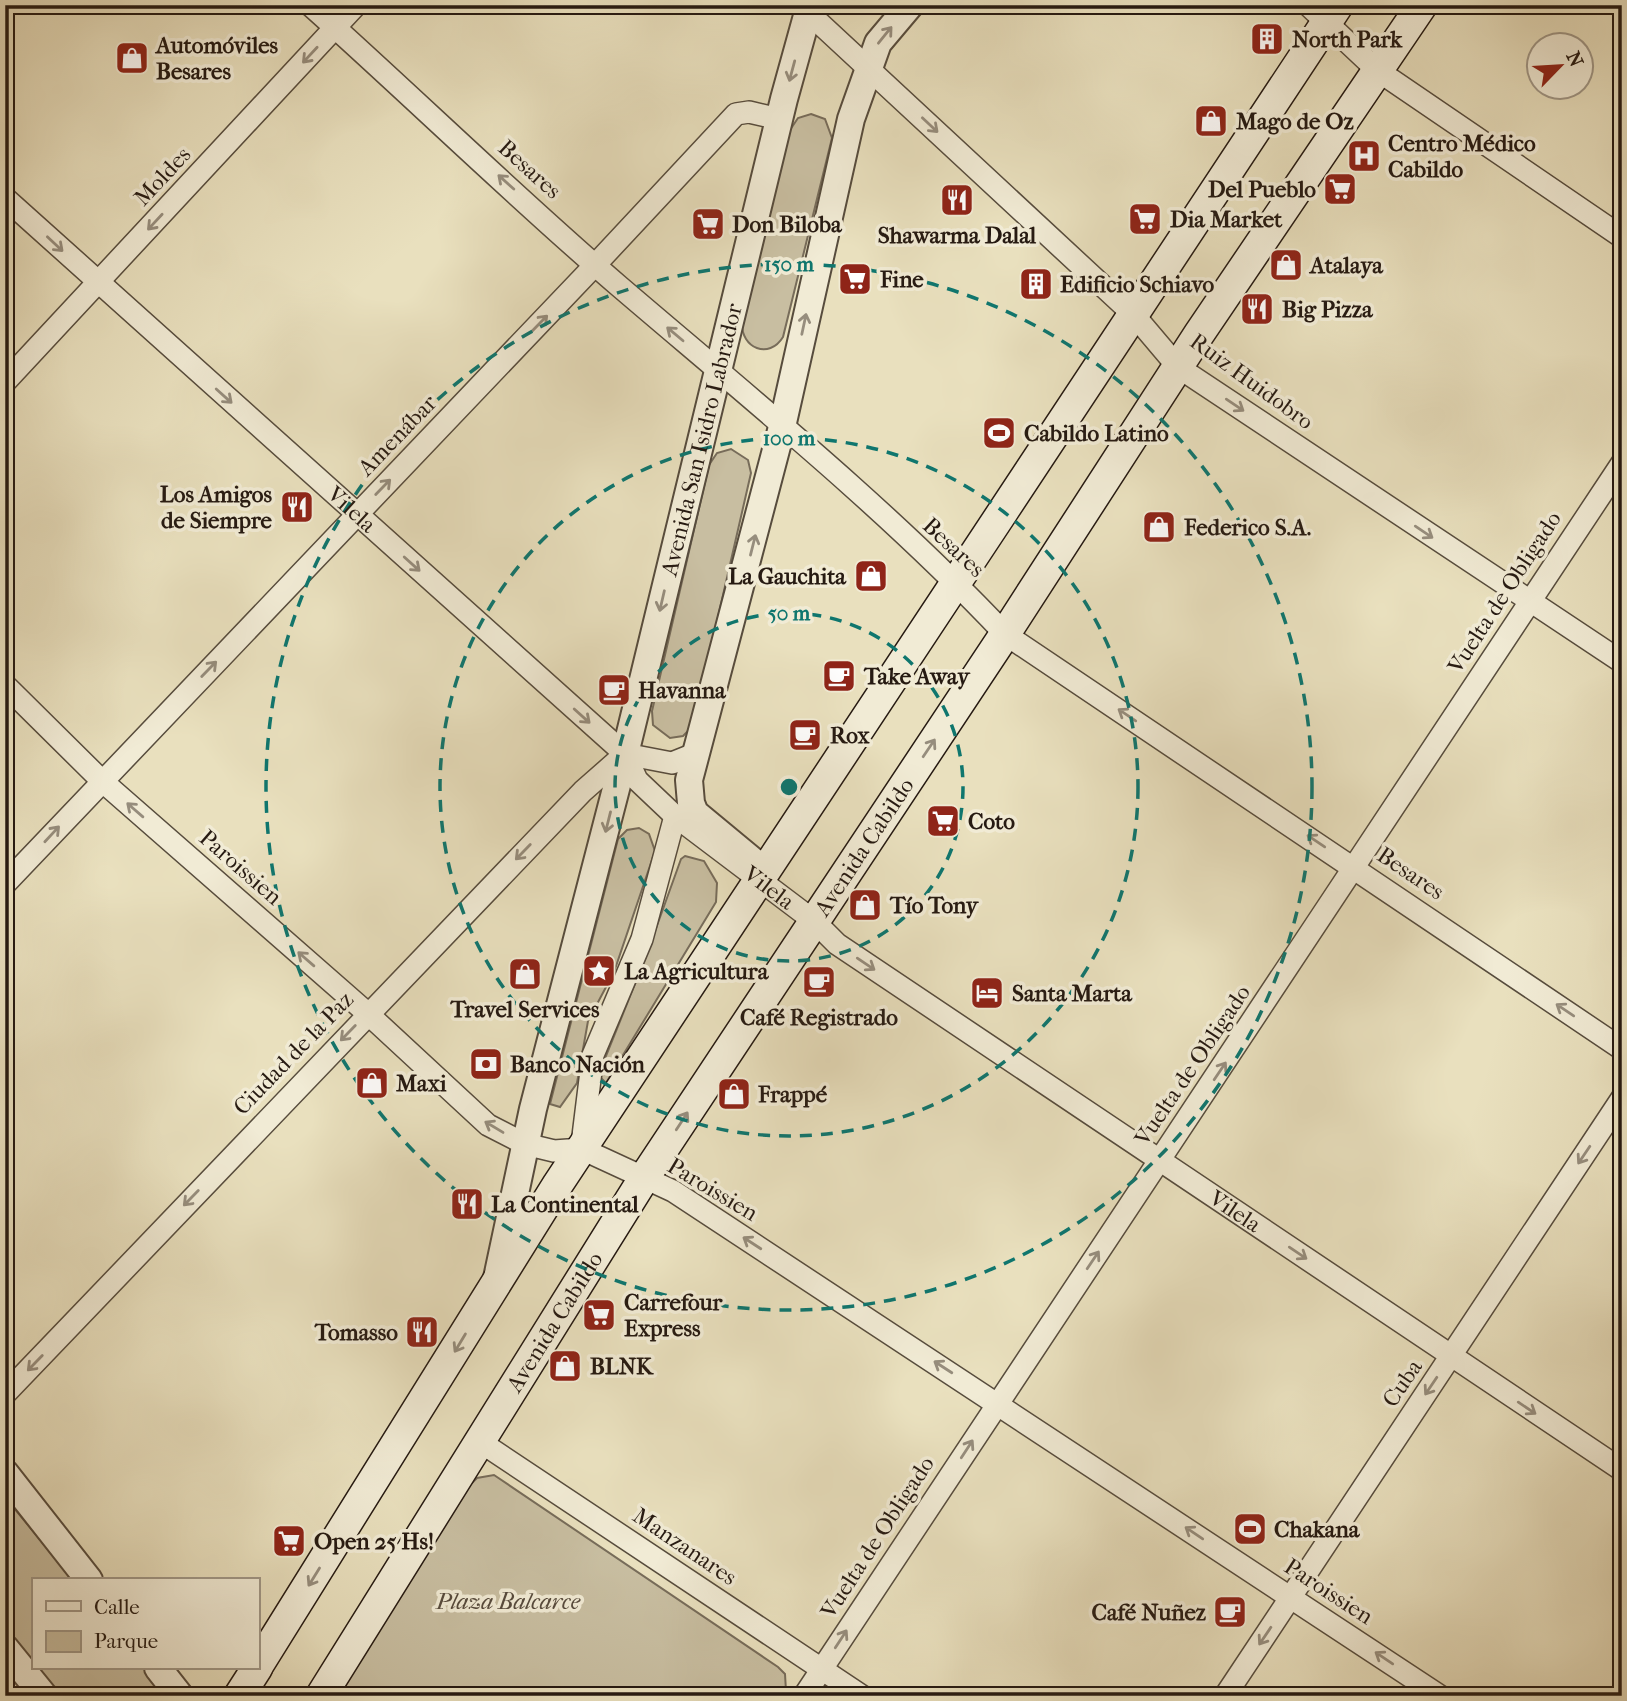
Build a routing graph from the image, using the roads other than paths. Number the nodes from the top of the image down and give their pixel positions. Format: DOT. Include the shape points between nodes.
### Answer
graph roads {
  1 [pos="310,5"];
  2 [pos="356,5"];
  3 [pos="910,5"];
  4 [pos="1422,5"];
  5 [pos="806,8"];
  6 [pos="1324,11"];
  7 [pos="335,28"];
  8 [pos="868,66"];
  9 [pos="1377,70"];
  10 [pos="779,119"];
  11 [pos="5,198"];
  12 [pos="1622,237"];
  13 [pos="596,264"];
  14 [pos="98,284"];
  15 [pos="1133,315"];
  16 [pos="1178,367"];
  17 [pos="718,370"];
  18 [pos="5,382"];
  19 [pos="782,427"];
  20 [pos="1622,463"];
  21 [pos="357,514"];
  22 [pos="956,582"];
  23 [pos="1528,602"];
  24 [pos="1005,634"];
  25 [pos="1622,663"];
  26 [pos="5,685"];
  27 [pos="697,753"];
  28 [pos="625,754"];
  29 [pos="102,781"];
  30 [pos="675,816"];
  31 [pos="1355,867"];
  32 [pos="762,876"];
  33 [pos="5,884"];
  34 [pos="814,921"];
  35 [pos="367,1013"];
  36 [pos="1622,1049"];
  37 [pos="1622,1098"];
  38 [pos="525,1144"];
  39 [pos="582,1149"];
  40 [pos="1160,1160"];
  41 [pos="644,1178"];
  42 [pos="495,1284"];
  43 [pos="1451,1357"];
  44 [pos="5,1394"];
  45 [pos="998,1402"];
  46 [pos="479,1441"];
  47 [pos="1622,1470"];
  48 [pos="5,1473"];
  49 [pos="87,1578"];
  50 [pos="1291,1598"];
  51 [pos="5,1648"];
  52 [pos="259,1664"];
  53 [pos="822,1669"];
  54 [pos="160,1670"];
  55 [pos="255,1670"];
  56 [pos="44,1696"];
  57 [pos="180,1696"];
  58 [pos="239,1696"];
  59 [pos="321,1696"];
  60 [pos="804,1696"];
  61 [pos="862,1696"];
  62 [pos="1226,1696"];
  63 [pos="1440,1696"];
  1 -- 7 [label="street, Besares"];
  2 -- 7 [label="street, Moldes"];
  8 -- 3 [label="street, one-way" via="878,43"];
  4 -- 9 [label="main road, Avenida Cabildo"];
  5 -- 8 [label="street, Ruiz Huidobro"];
  5 -- 10 [label="street, Avenida San Isidro Labrador, one-way"];
  6 -- 9 [label="street"];
  6 -- 15 [label="main road"];
  13 -- 7 [label="street, Besares, one-way"];
  7 -- 14 [label="street, Moldes, one-way"];
  8 -- 15 [label="street, Ruiz Huidobro, one-way"];
  19 -- 8 [label="street, one-way" via="823,236"];
  9 -- 12 [label="street"];
  9 -- 16 [label="main road, Avenida Cabildo"];
  10 -- 13 [label="street, Amenábar" via="736,114"];
  10 -- 17 [label="street, Avenida San Isidro Labrador"];
  11 -- 14 [label="street, Vilela, one-way"];
  17 -- 13 [label="street, Besares, one-way"];
  21 -- 13 [label="street, Amenábar, one-way"];
  14 -- 18 [label="street, Moldes"];
  14 -- 21 [label="street, Vilela, one-way"];
  15 -- 16 [label="street, Ruiz Huidobro"];
  15 -- 22 [label="main road"];
  16 -- 23 [label="street, Ruiz Huidobro, one-way"];
  16 -- 24 [label="main road, Avenida Cabildo"];
  17 -- 19 [label="street, Besares"];
  17 -- 28 [label="street, Avenida San Isidro Labrador, one-way"];
  19 -- 22 [label="street, Besares"];
  27 -- 19 [label="street, one-way"];
  20 -- 23 [label="street, Vuelta de Obligado"];
  21 -- 28 [label="street, Vilela, one-way"];
  29 -- 21 [label="street, Amenábar, one-way"];
  22 -- 24 [label="street, Besares"];
  22 -- 32 [label="main road"];
  23 -- 25 [label="street, Ruiz Huidobro"];
  23 -- 31 [label="street, Vuelta de Obligado"];
  31 -- 24 [label="street, Besares, one-way"];
  34 -- 24 [label="main road, Avenida Cabildo, one-way"];
  26 -- 29 [label="street, Paroissien"];
  27 -- 28 [label="street" via="672,763"];
  27 -- 32 [label="street, Vilela" via="689,780 695,813"];
  28 -- 30 [label="street, Vilela" via="637,780"];
  28 -- 35 [label="street, Ciudad de la Paz, one-way" via="583,791"];
  28 -- 38 [label="street, Avenida San Isidro Labrador, one-way"];
  33 -- 29 [label="street, Amenábar, one-way"];
  35 -- 29 [label="street, Paroissien, one-way"];
  30 -- 32 [label="street, Vilela"];
  30 -- 39 [label="street" via="642,939 593,1055"];
  36 -- 31 [label="street, Besares, one-way"];
  40 -- 31 [label="street, Vuelta de Obligado, one-way"];
  32 -- 34 [label="street, Vilela"];
  32 -- 39 [label="main road"];
  34 -- 40 [label="street, Vilela, one-way" via="837,944"];
  41 -- 34 [label="main road, Avenida Cabildo, one-way"];
  38 -- 35 [label="street, Paroissien, one-way" via="488,1125"];
  35 -- 44 [label="street, Ciudad de la Paz, one-way"];
  37 -- 43 [label="street, Cuba, one-way"];
  38 -- 39 [label="street, Paroissien"];
  38 -- 42 [label="street, Avenida San Isidro Labrador"];
  39 -- 41 [label="street, Paroissien"];
  39 -- 42 [label="main road"];
  40 -- 43 [label="street, Vilela, one-way"];
  45 -- 40 [label="street, Vuelta de Obligado, one-way"];
  45 -- 41 [label="street, Paroissien, one-way" via="673,1191"];
  41 -- 46 [label="main road, Avenida Cabildo"];
  42 -- 52 [label="main road, one-way"];
  43 -- 47 [label="street, Vilela, one-way"];
  43 -- 50 [label="street, Cuba, one-way"];
  50 -- 45 [label="street, Paroissien, one-way"];
  53 -- 45 [label="street, Vuelta de Obligado, one-way"];
  46 -- 53 [label="street, Manzanares"];
  46 -- 59 [label="main road, Avenida Cabildo"];
  48 -- 49 [label="street"];
  50 -- 62 [label="street, Cuba, one-way"];
  63 -- 50 [label="street, Paroissien, one-way"];
  51 -- 56 [label="street"];
  53 -- 60 [label="street, Vuelta de Obligado"];
  53 -- 61 [label="street, Manzanares"];
  54 -- 57 [label="street"];
  55 -- 58 [label="main road"];
}
